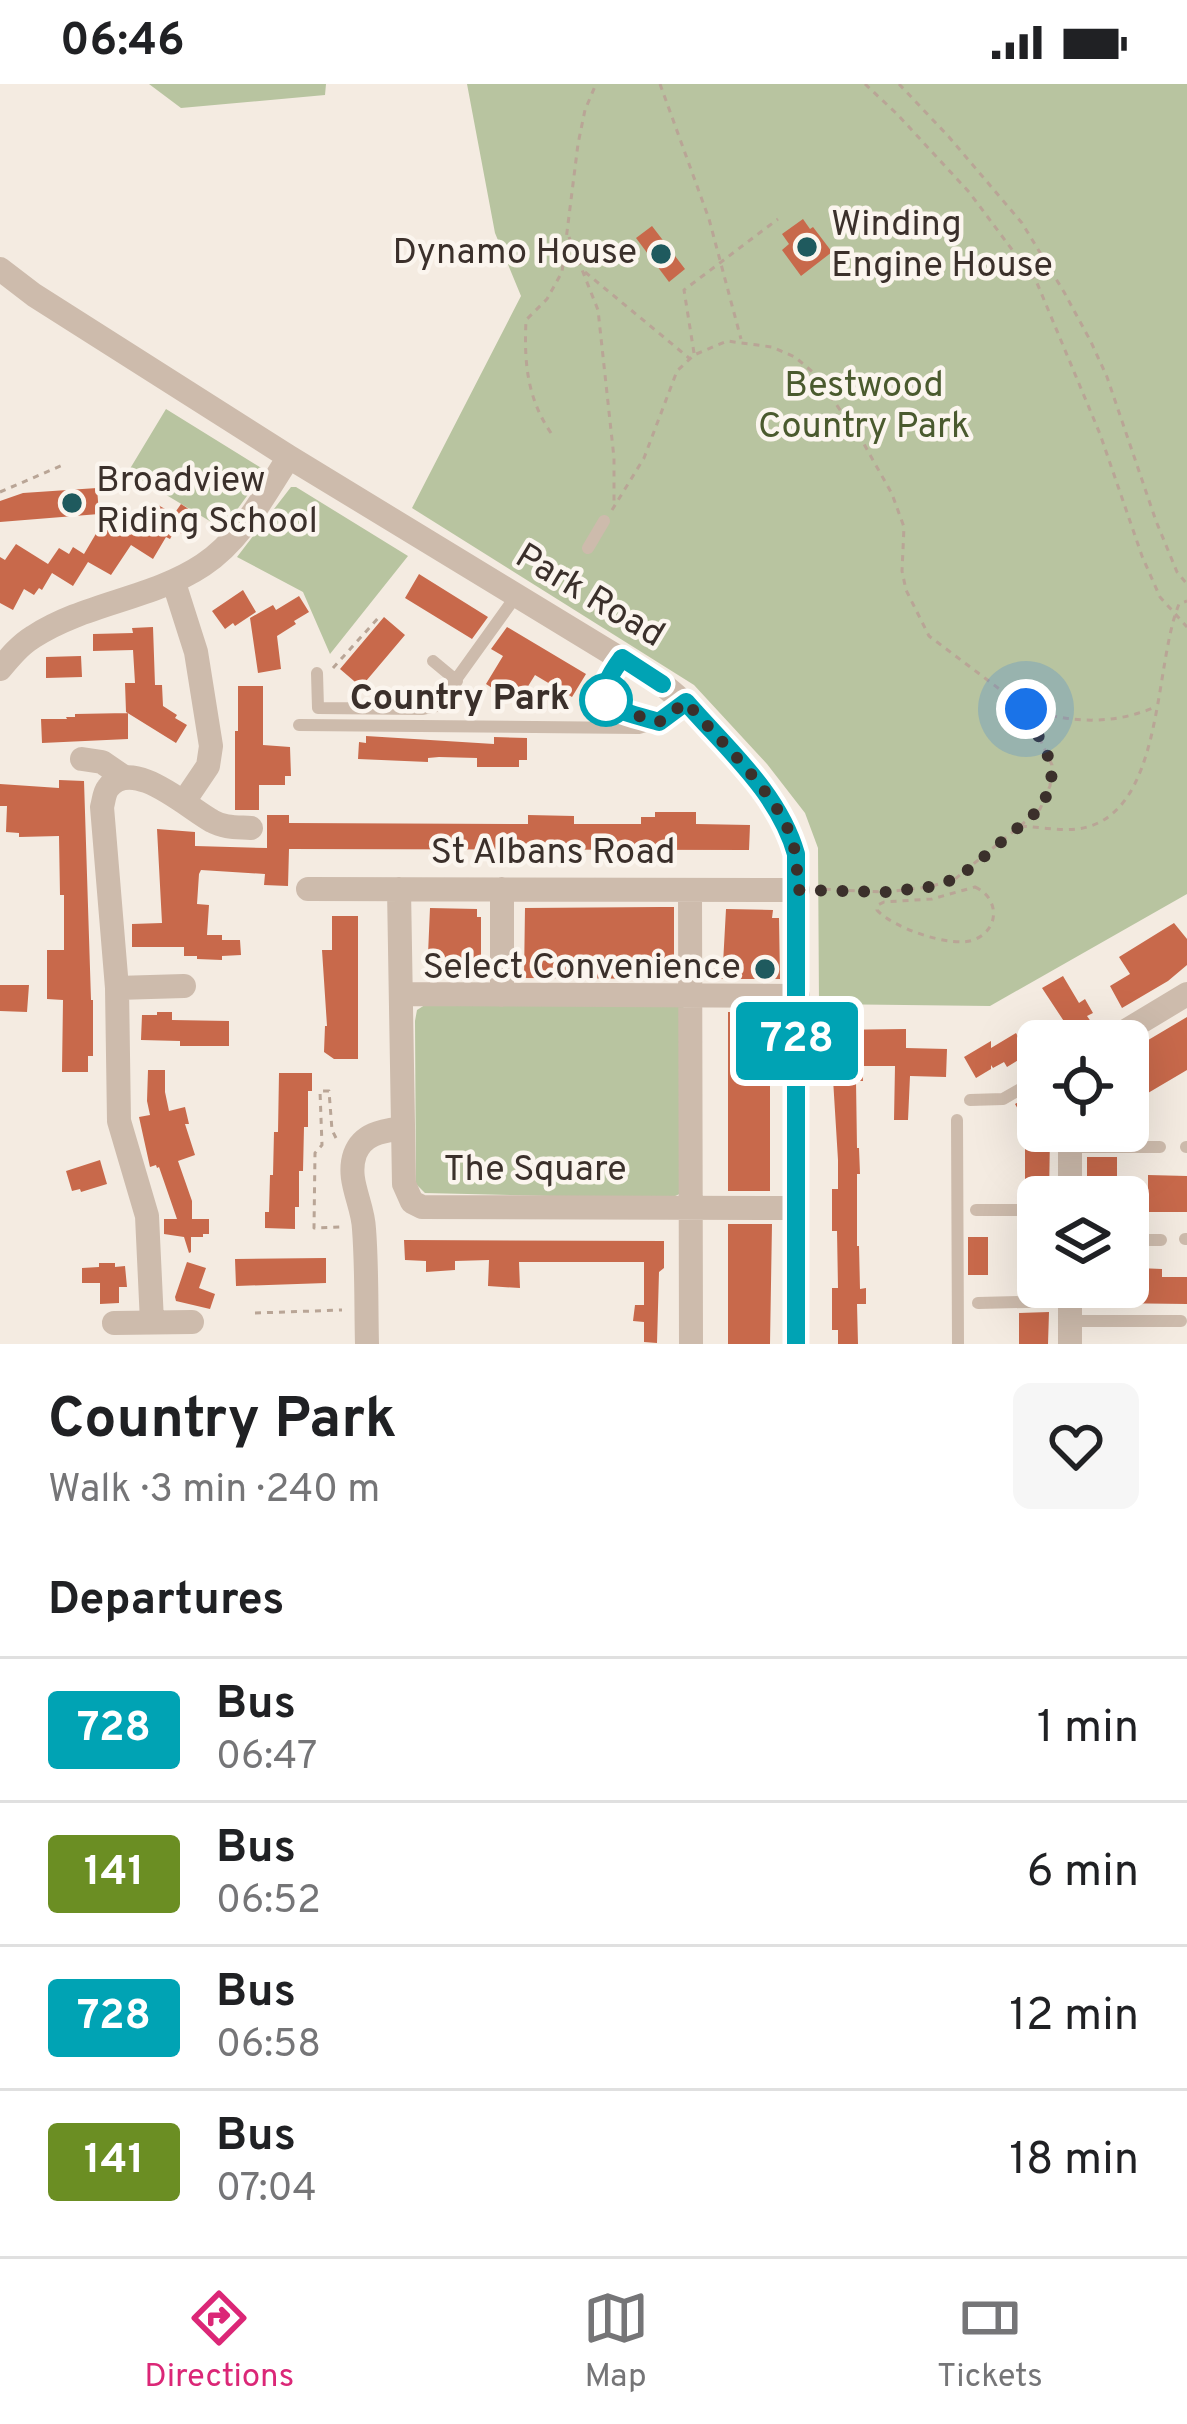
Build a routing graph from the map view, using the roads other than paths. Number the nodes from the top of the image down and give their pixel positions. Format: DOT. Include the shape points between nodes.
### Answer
graph roads {
  1 [pos="0,268"];
  2 [pos="289,457"];
  3 [pos="604,521"];
  4 [pos="588,548"];
  5 [pos="173,583"];
  6 [pos="517,595"];
  7 [pos="622,658"];
  8 [pos="433,661"];
  9 [pos="0,669"];
  10 [pos="317,673"];
  11 [pos="457,681"];
  12 [pos="686,702"];
  13 [pos="659,722"];
  14 [pos="298,725"];
  15 [pos="82,759"];
  16 [pos="124,777"];
  17 [pos="185,800"];
  18 [pos="250,828"];
  19 [pos="308,889"];
  20 [pos="399,889"];
  21 [pos="502,890"];
  22 [pos="691,890"];
  23 [pos="798,890"];
  24 [pos="184,986"];
  25 [pos="117,988"];
  26 [pos="401,994"];
  27 [pos="1187,994"];
  28 [pos="502,995"];
  29 [pos="691,995"];
  30 [pos="798,996"];
  31 [pos="1144,1020"];
  32 [pos="1017,1092"];
  33 [pos="970,1100"];
  34 [pos="957,1120"];
  35 [pos="403,1128"];
  36 [pos="1149,1146"];
  37 [pos="1160,1147"];
  38 [pos="692,1208"];
  39 [pos="797,1208"];
  40 [pos="976,1210"];
  41 [pos="1017,1210"];
  42 [pos="1149,1240"];
  43 [pos="1161,1240"];
  44 [pos="978,1303"];
  45 [pos="1070,1313"];
  46 [pos="1180,1321"];
  47 [pos="114,1322"];
  48 [pos="152,1322"];
  49 [pos="192,1322"];
  50 [pos="367,1344"];
  51 [pos="692,1344"];
  52 [pos="796,1344"];
  53 [pos="958,1344"];
  1 -- 2 [label="street, Park Road"];
  2 -- 5 [label="street" via="227,546"];
  2 -- 6 [label="street, Park Road"];
  3 -- 4 [label="lane"];
  5 -- 9 [label="street" via="59,623"];
  5 -- 17 [label="street" via="208,649 208,766"];
  6 -- 7 [label="street, Park Road"];
  6 -- 11 [label="lane"];
  7 -- 12 [label="street, Park Road"];
  7 -- 13 [label="lane" via="604,698"];
  8 -- 11 [label="lane"];
  10 -- 11 [label="lane" via="318,708 423,710"];
  12 -- 13 [label="lane"];
  12 -- 23 [label="street, Park Road" via="790,832"];
  13 -- 14 [label="lane"];
  15 -- 16 [label="street"];
  16 -- 17 [label="street"];
  16 -- 25 [label="street" via="109,787 102,807"];
  17 -- 18 [label="street" via="209,820"];
  19 -- 20 [label="street, St Albans Road"];
  20 -- 21 [label="street, St Albans Road"];
  20 -- 26 [label="street, The Square"];
  21 -- 22 [label="street, St Albans Road"];
  21 -- 28 [label="street"];
  22 -- 23 [label="street, St Albans Road"];
  22 -- 29 [label="street"];
  23 -- 30 [label="street, Park Road"];
  24 -- 25 [label="street"];
  25 -- 48 [label="street" via="121,1130 147,1216"];
  26 -- 28 [label="street"];
  26 -- 35 [label="street, The Square"];
  27 -- 31 [label="street"];
  28 -- 29 [label="street"];
  29 -- 30 [label="street"];
  29 -- 38 [label="street"];
  30 -- 39 [label="street, Park Road"];
  32 -- 33 [label="lane"];
  34 -- 53 [label="lane"];
  35 -- 38 [label="street, The Square" via="404,1184 422,1207"];
  35 -- 50 [label="street" via="378,1131 355,1155 352,1180 363,1216 354,1309"];
  36 -- 37 [label="lane"];
  38 -- 39 [label="street, The Square"];
  38 -- 51 [label="street"];
  39 -- 52 [label="street, Park Road"];
  40 -- 41 [label="lane"];
  42 -- 43 [label="lane"];
  44 -- 45 [label="lane"];
  45 -- 46 [label="lane"];
  47 -- 48 [label="street"];
  48 -- 49 [label="street"];
}
